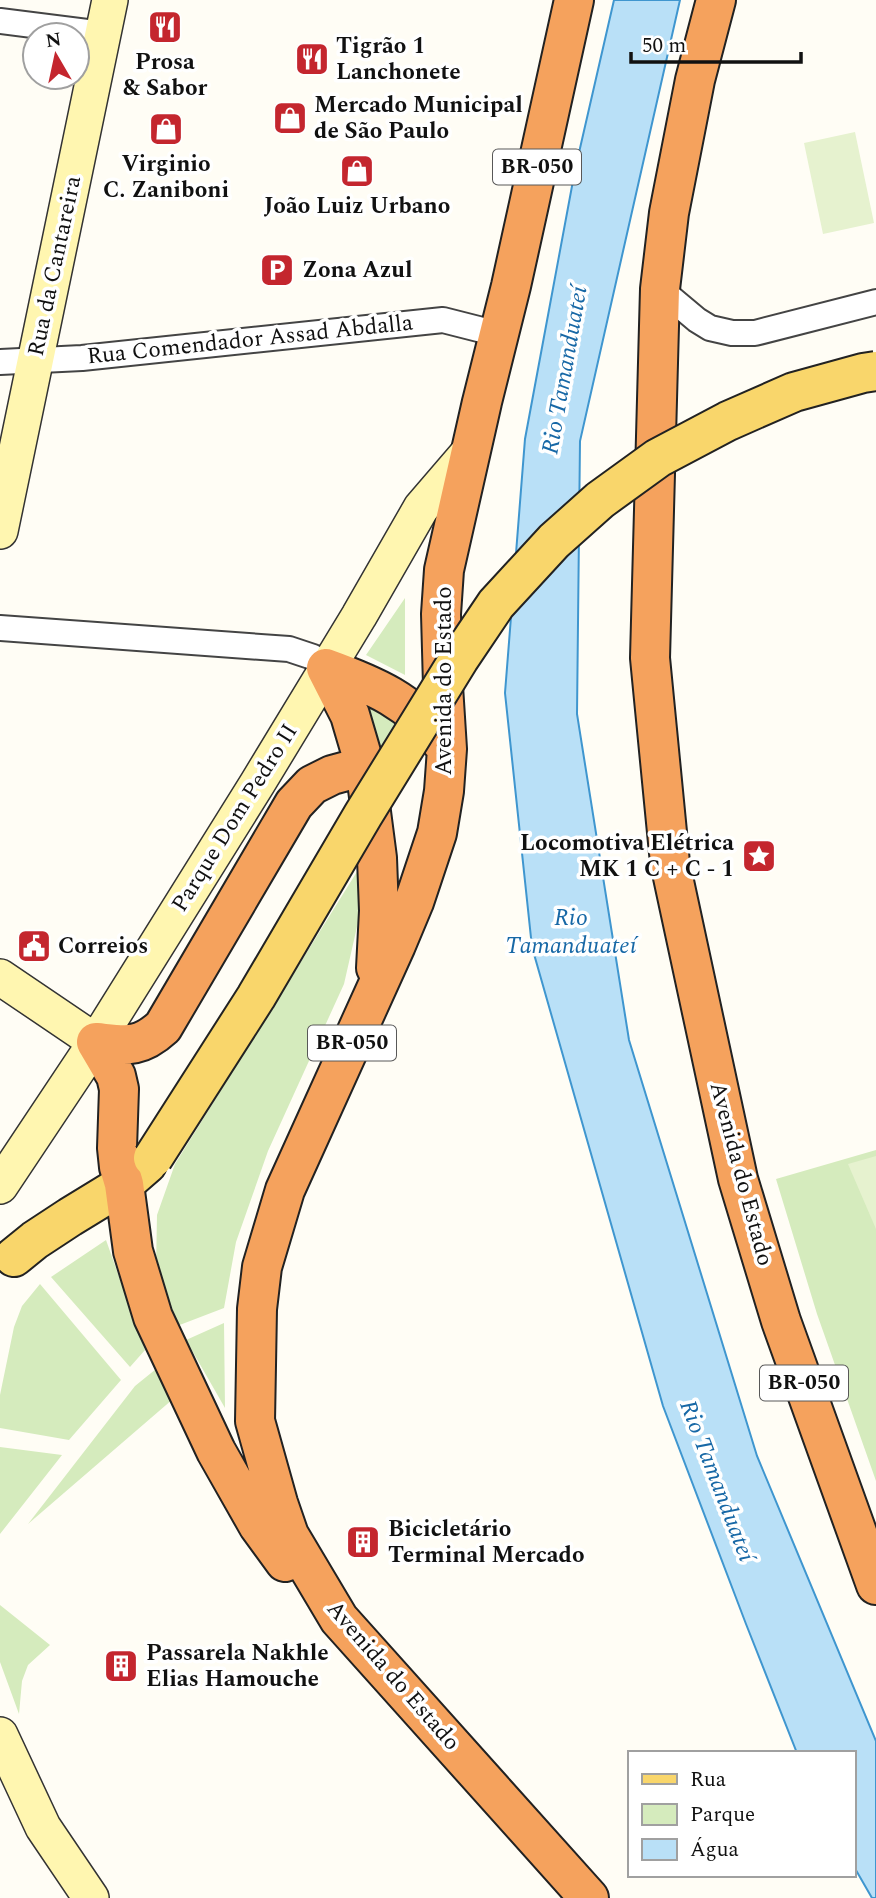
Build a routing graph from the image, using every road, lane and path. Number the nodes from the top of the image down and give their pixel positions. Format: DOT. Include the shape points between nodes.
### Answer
graph roads {
  1 [pos="110,0"];
  2 [pos="574,0"];
  3 [pos="716,0"];
  4 [pos="0,21"];
  5 [pos="103,34"];
  6 [pos="660,289"];
  7 [pos="876,302"];
  8 [pos="498,334"];
  9 [pos="35,361"];
  10 [pos="0,362"];
  11 [pos="876,371"];
  12 [pos="470,451"];
  13 [pos="0,531"];
  14 [pos="0,628"];
  15 [pos="326,668"];
  16 [pos="447,749"];
  17 [pos="365,766"];
  18 [pos="0,977"];
  19 [pos="375,994"];
  20 [pos="96,1042"];
  21 [pos="124,1184"];
  22 [pos="0,1186"];
  23 [pos="5,1263"];
  24 [pos="876,1585"];
  25 [pos="339,1619"];
  26 [pos="0,1735"];
  27 [pos="92,1898"];
  28 [pos="590,1898"];
  1 -- 5 [label="street, Rua da Cantareira"];
  2 -- 8 [label="highway, Avenida do Estado / BR-050"];
  3 -- 6 [label="highway, Avenida do Estado / BR-050" via="668,212"];
  4 -- 5 [label="street"];
  5 -- 9 [label="street, Rua da Cantareira"];
  6 -- 7 [label="street" via="710,328 732,333 755,332"];
  6 -- 24 [label="highway, Avenida do Estado / BR-050" via="650,658 670,863 737,1179 781,1321"];
  8 -- 9 [label="street, Rua Comendador Assad Abdalla" via="443,320"];
  8 -- 12 [label="highway, Avenida do Estado / BR-050"];
  9 -- 10 [label="street, Rua Comendador Assad Abdalla"];
  9 -- 13 [label="street, Rua da Cantareira"];
  11 -- 21 [label="main road, bridge" via="794,393 658,458 600,500 545,550 496,604 459,659 256,997 153,1158"];
  12 -- 15 [label="street, Parque Dom Pedro II" via="421,508"];
  12 -- 16 [label="highway, Avenida do Estado / BR-050" via="444,570 441,614"];
  14 -- 15 [label="street" via="289,649 313,657"];
  15 -- 16 [label="highway" via="407,706"];
  15 -- 17 [label="highway" via="350,715"];
  15 -- 20 [label="street, Parque Dom Pedro II"];
  16 -- 19 [label="highway, Avenida do Estado / BR-050" via="438,832"];
  17 -- 19 [label="highway" via="377,858"];
  17 -- 20 [label="highway" via="312,785 294,804 163,1027 138,1044"];
  18 -- 20 [label="street"];
  19 -- 25 [label="highway, Avenida do Estado / BR-050" via="285,1190 262,1267 257,1309 259,1433 289,1535"];
  20 -- 21 [label="highway" via="119,1089 117,1148"];
  20 -- 22 [label="street, Parque Dom Pedro II"];
  21 -- 23 [label="main road"];
  21 -- 25 [label="highway" via="133,1251 153,1317 216,1451 258,1525 290,1569"];
  25 -- 28 [label="highway, Avenida do Estado / BR-050"];
  26 -- 27 [label="street" via="43,1826"];
}
